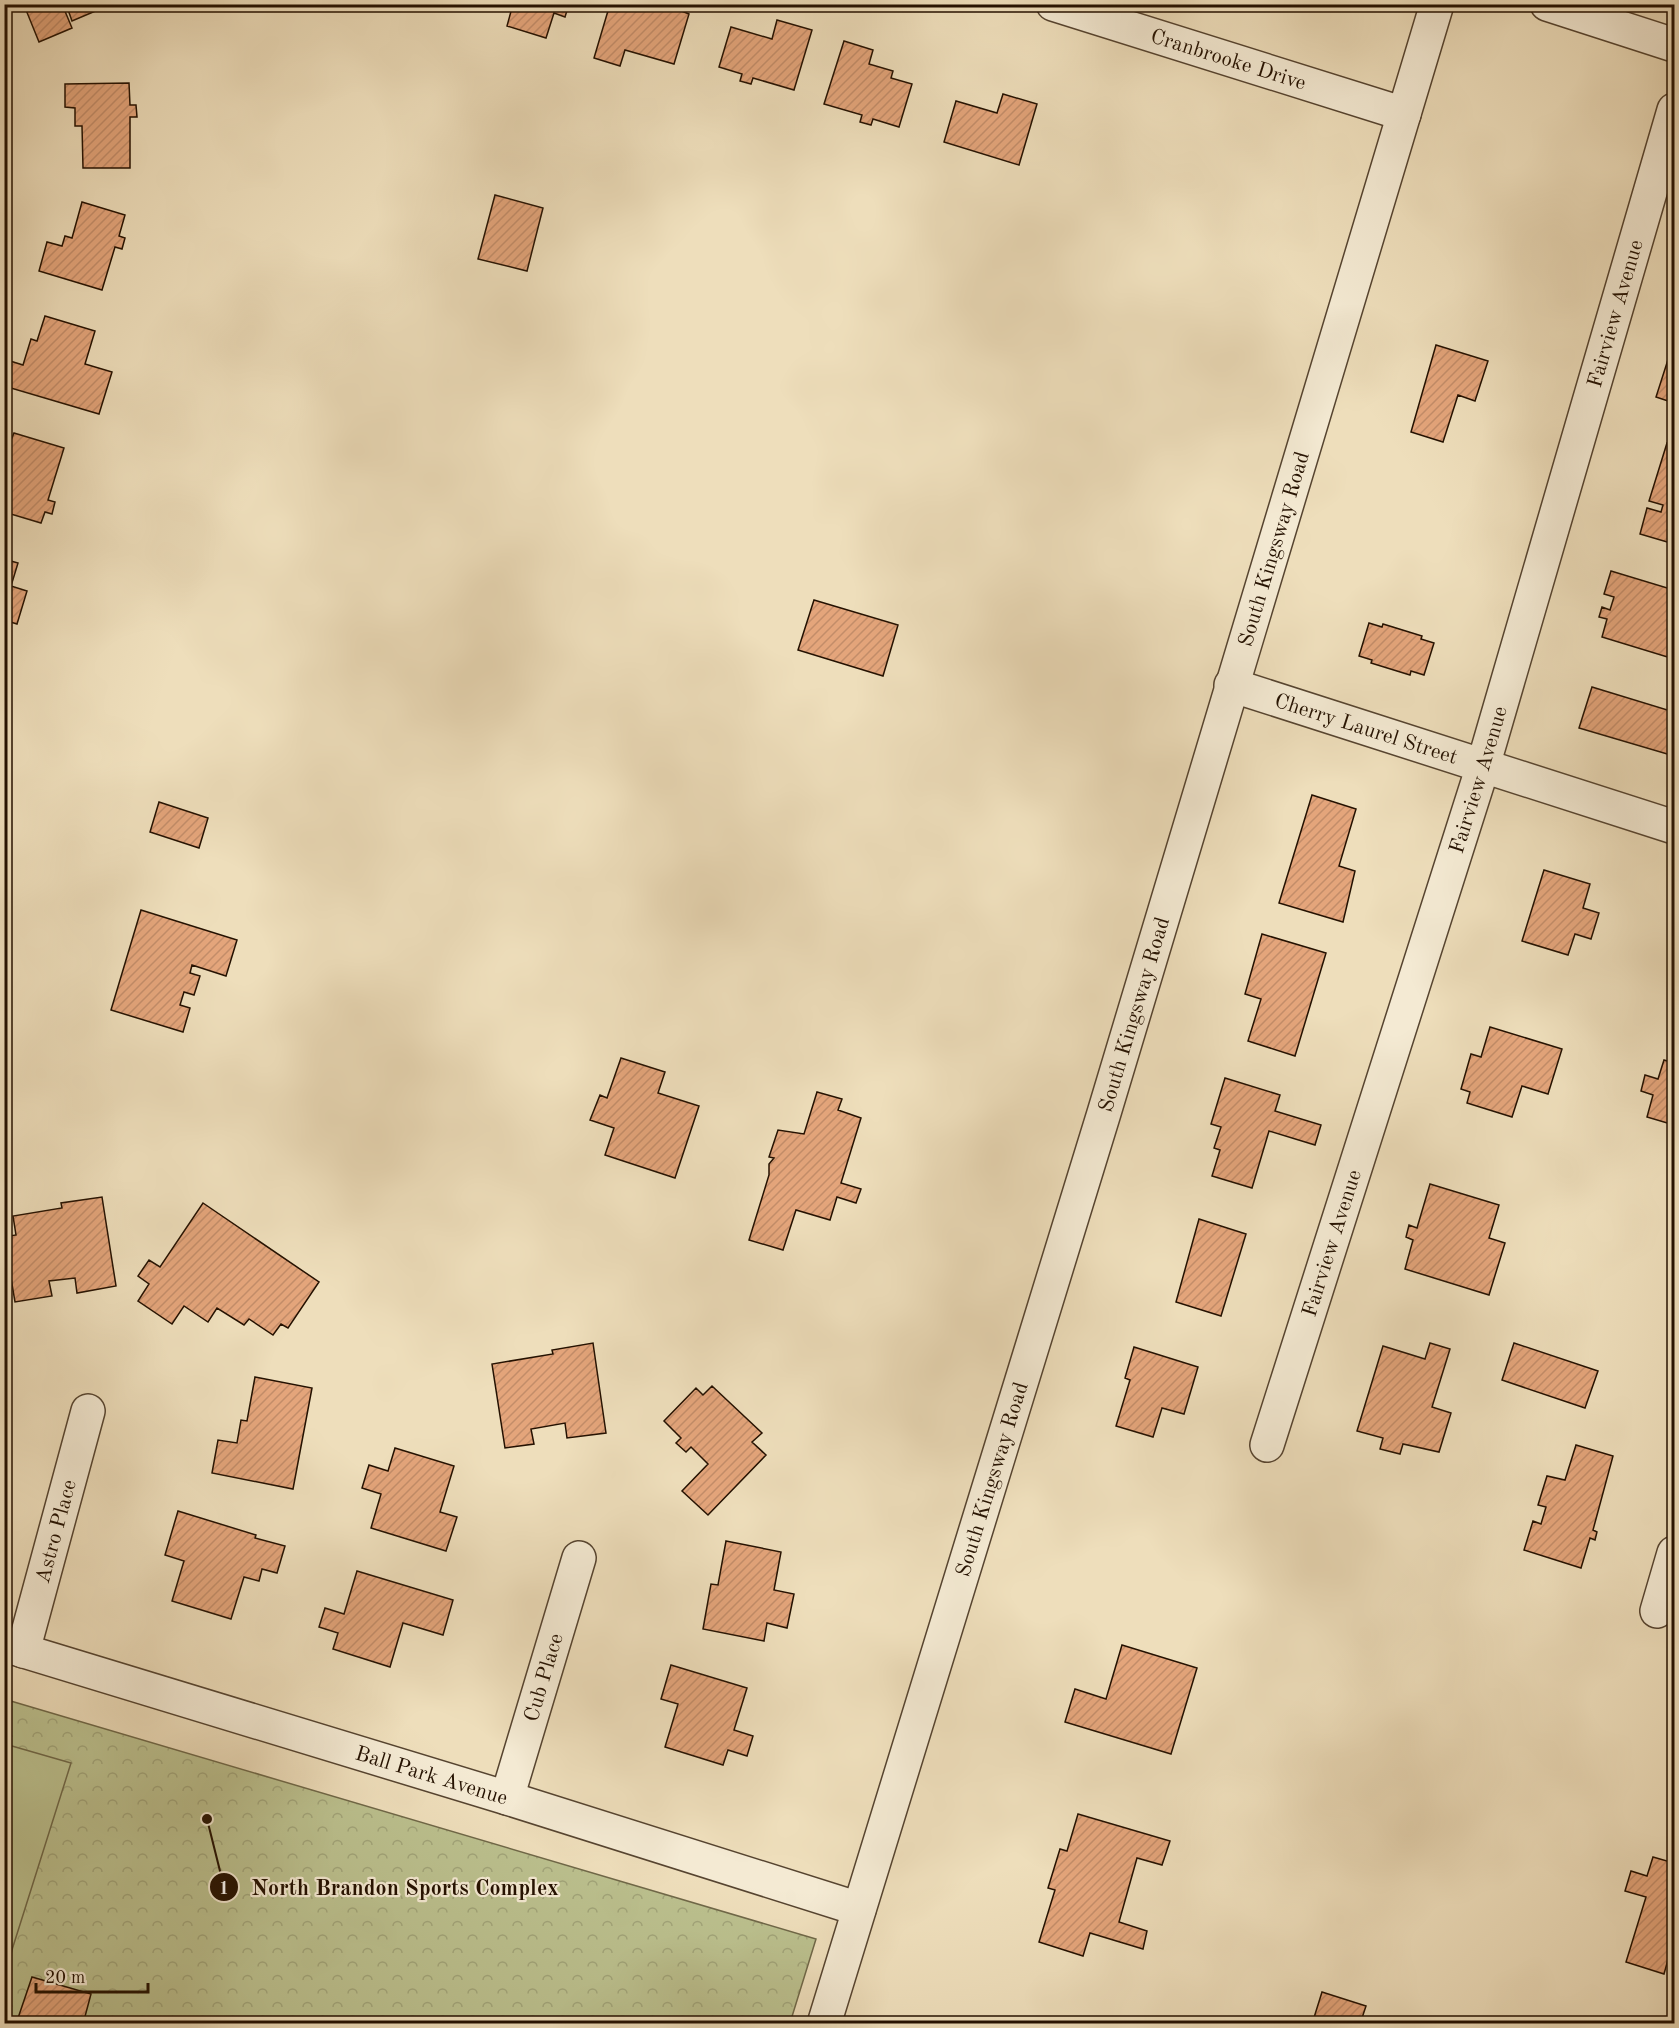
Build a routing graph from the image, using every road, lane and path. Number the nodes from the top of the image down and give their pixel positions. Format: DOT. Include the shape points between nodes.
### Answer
graph roads {
  1 [pos="1053,4"];
  2 [pos="1437,4"];
  3 [pos="1547,4"];
  4 [pos="1674,45"];
  5 [pos="1674,110"];
  6 [pos="1404,114"];
  7 [pos="1232,685"];
  8 [pos="1483,766"];
  9 [pos="1674,827"];
  10 [pos="88,1411"];
  11 [pos="1267,1445"];
  12 [pos="1674,1553"];
  13 [pos="579,1558"];
  14 [pos="1657,1611"];
  15 [pos="14,1648"];
  16 [pos="507,1798"];
  17 [pos="859,1909"];
  18 [pos="824,2024"];
  1 -- 6 [label="street, Cranbrooke Drive"];
  2 -- 6 [label="street, South Kingsway Road"];
  3 -- 4 [label="street"];
  5 -- 8 [label="street, Fairview Avenue"];
  6 -- 7 [label="street, South Kingsway Road"];
  7 -- 8 [label="street, Cherry Laurel Street"];
  7 -- 17 [label="street, South Kingsway Road"];
  8 -- 9 [label="street, Cherry Laurel Street"];
  8 -- 11 [label="street, Fairview Avenue"];
  10 -- 15 [label="street, Astro Place"];
  12 -- 14 [label="street"];
  13 -- 16 [label="street, Cub Place"];
  15 -- 16 [label="street, Ball Park Avenue"];
  16 -- 17 [label="street, Ball Park Avenue"];
  17 -- 18 [label="street, South Kingsway Road"];
}
